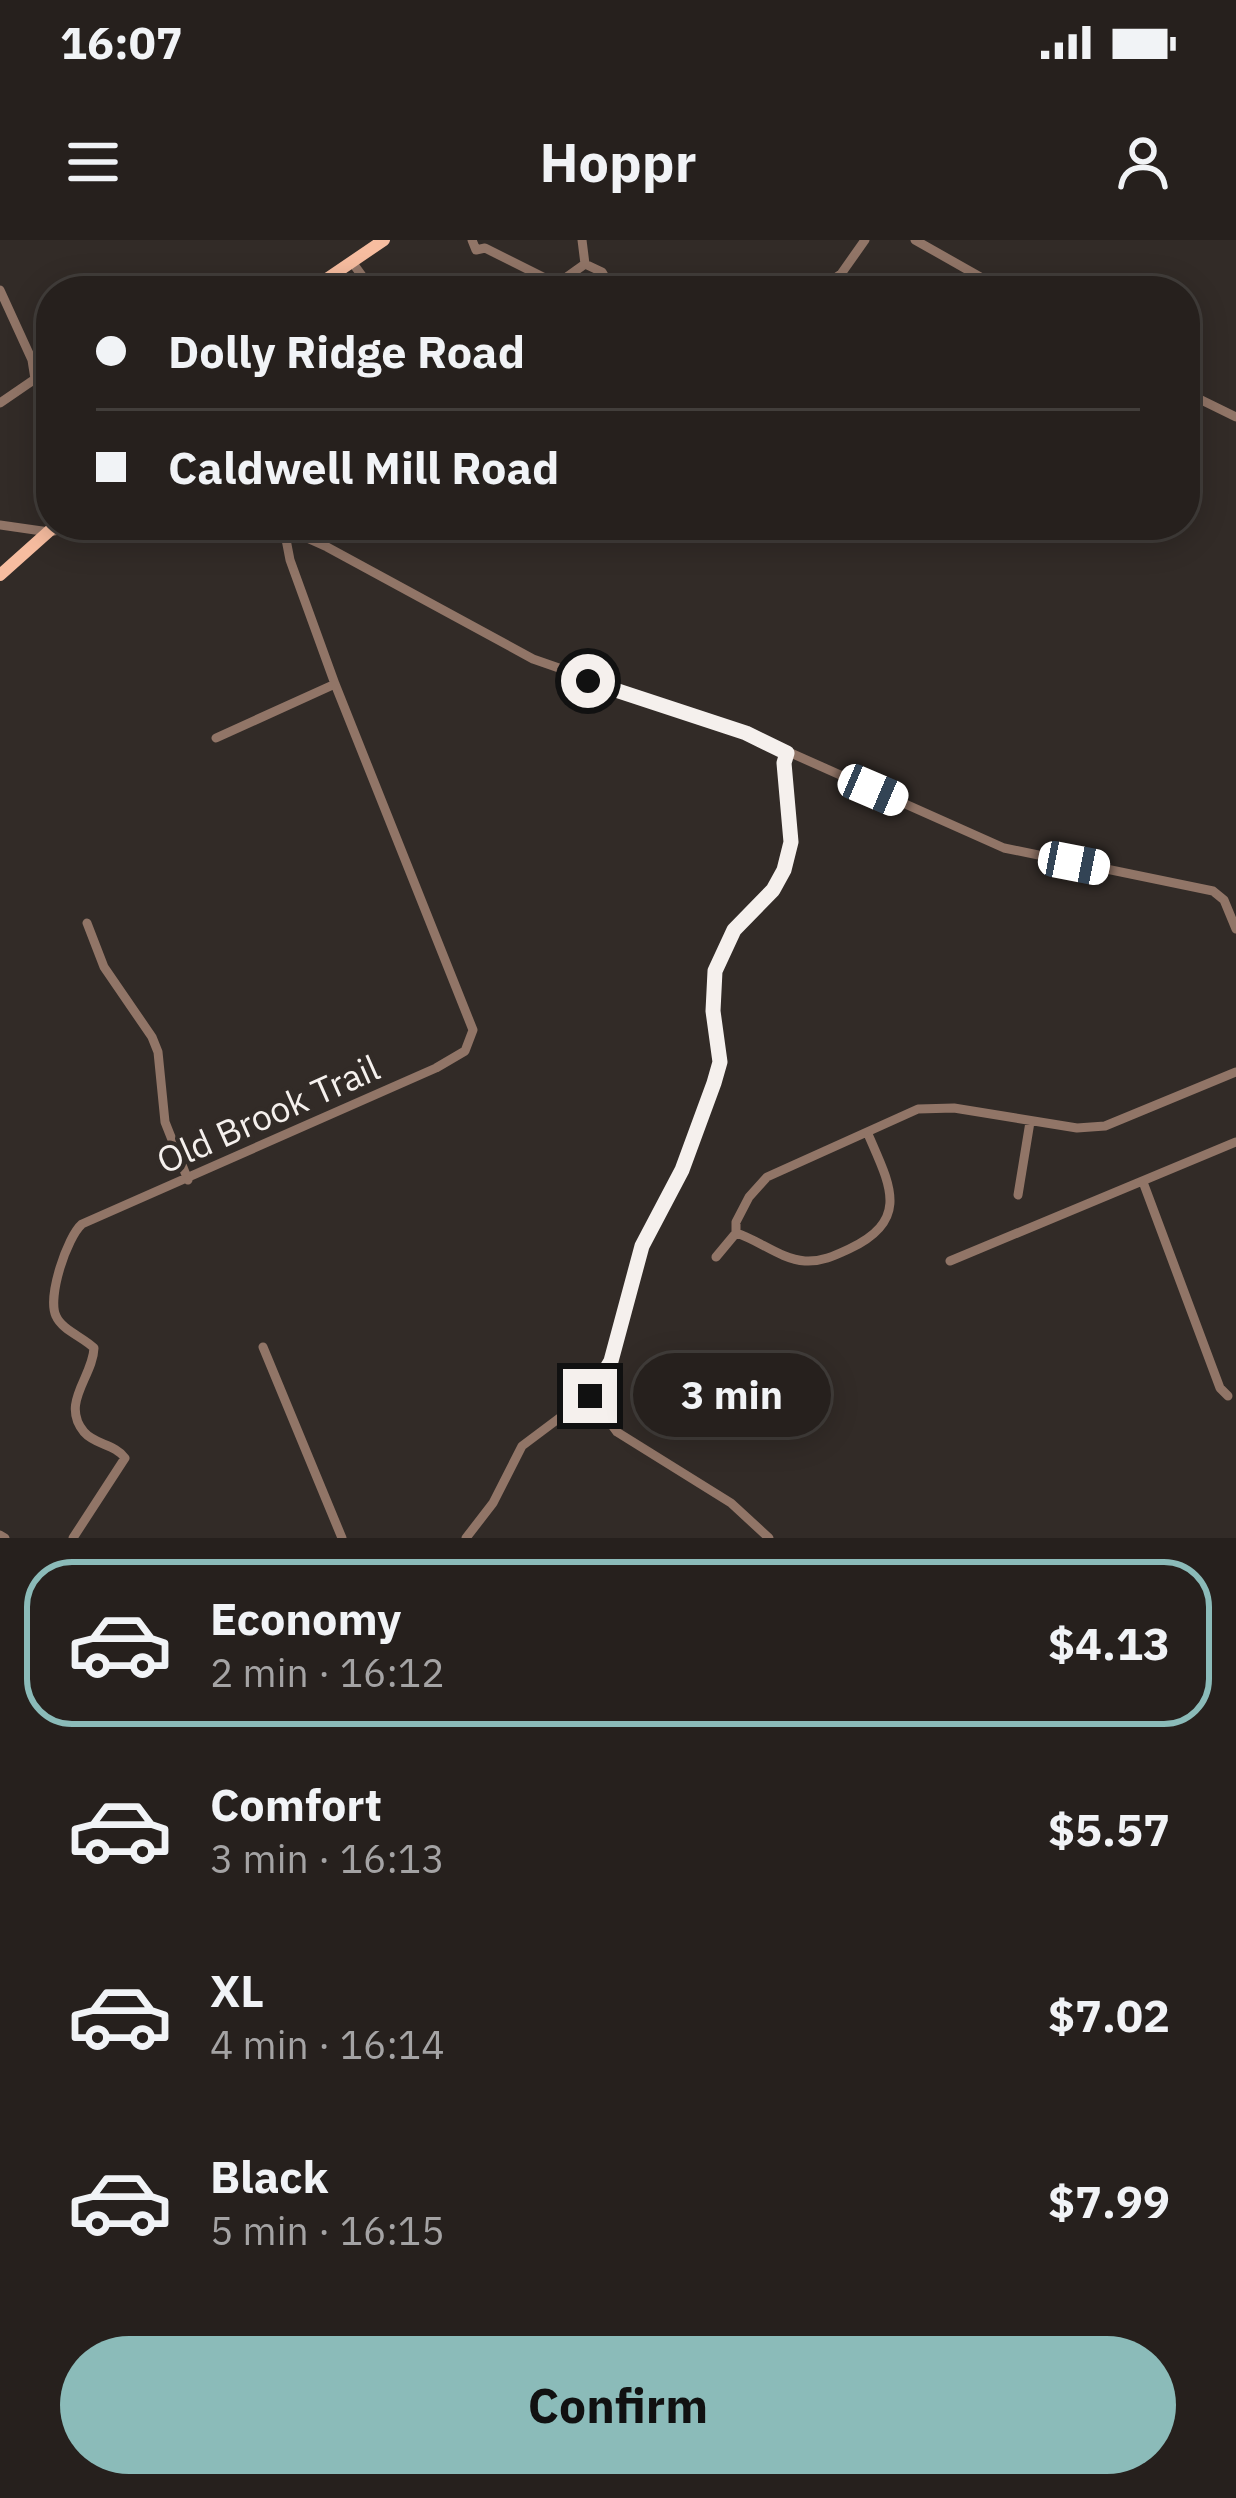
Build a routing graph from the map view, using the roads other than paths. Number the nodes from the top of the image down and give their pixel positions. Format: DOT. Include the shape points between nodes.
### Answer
graph roads {
  1 [pos="384,240"];
  2 [pos="472,240"];
  3 [pos="582,240"];
  4 [pos="865,240"];
  5 [pos="914,240"];
  6 [pos="486,244"];
  7 [pos="352,262"];
  8 [pos="585,264"];
  9 [pos="331,276"];
  10 [pos="362,276"];
  11 [pos="540,276"];
  12 [pos="572,276"];
  13 [pos="605,276"];
  14 [pos="838,276"];
  15 [pos="978,276"];
  16 [pos="0,290"];
  17 [pos="34,379"];
  18 [pos="1200,399"];
  19 [pos="0,403"];
  20 [pos="1236,417"];
  21 [pos="0,525"];
  22 [pos="36,527"];
  23 [pos="39,540"];
  24 [pos="284,540"];
  25 [pos="311,540"];
  26 [pos="0,575"];
  27 [pos="335,684"];
  28 [pos="216,738"];
  29 [pos="787,753"];
  30 [pos="86,923"];
  31 [pos="1236,929"];
  32 [pos="1236,1072"];
  33 [pos="1030,1122"];
  34 [pos="868,1134"];
  35 [pos="1236,1142"];
  36 [pos="188,1180"];
  37 [pos="1143,1182"];
  38 [pos="1018,1195"];
  39 [pos="736,1233"];
  40 [pos="716,1257"];
  41 [pos="950,1261"];
  42 [pos="263,1347"];
  43 [pos="590,1396"];
  44 [pos="1228,1396"];
  45 [pos="73,1538"];
  46 [pos="342,1538"];
  47 [pos="466,1538"];
  48 [pos="770,1538"];
  1 -- 7 [label="main road"];
  2 -- 6 [label="street" via="476,250"];
  3 -- 8 [label="street"];
  4 -- 14 [label="street"];
  5 -- 15 [label="street"];
  6 -- 11 [label="street"];
  7 -- 9 [label="main road"];
  7 -- 10 [label="street"];
  8 -- 12 [label="street"];
  8 -- 13 [label="street"];
  16 -- 17 [label="street"];
  17 -- 19 [label="street"];
  18 -- 20 [label="street"];
  21 -- 22 [label="street"];
  23 -- 26 [label="main road"];
  24 -- 27 [label="street"];
  25 -- 29 [label="street" via="555,669"];
  27 -- 28 [label="street"];
  27 -- 36 [label="street, Old Brook Trail" via="472,1030 469,1046"];
  29 -- 31 [label="street" via="1004,848 1213,891"];
  29 -- 43 [label="street" via="791,842 784,870 734,930 715,971 714,1083 642,1246 611,1361"];
  30 -- 36 [label="street" via="104,968 158,1052 165,1122"];
  32 -- 33 [label="street" via="1105,1126"];
  33 -- 34 [label="street" via="936,1107"];
  33 -- 38 [label="street"];
  34 -- 39 [label="street" via="767,1177 749,1197"];
  34 -- 39 [label="street" via="892,1197 873,1238 826,1260 802,1261"];
  35 -- 37 [label="street"];
  36 -- 45 [label="street, Old Brook Trail" via="70,1235 55,1315 94,1348 74,1414 84,1432 125,1458"];
  37 -- 41 [label="street"];
  37 -- 44 [label="street"];
  39 -- 40 [label="street"];
  42 -- 46 [label="street"];
  43 -- 47 [label="street" via="522,1446"];
  43 -- 48 [label="street" via="617,1432 731,1503"];
}
